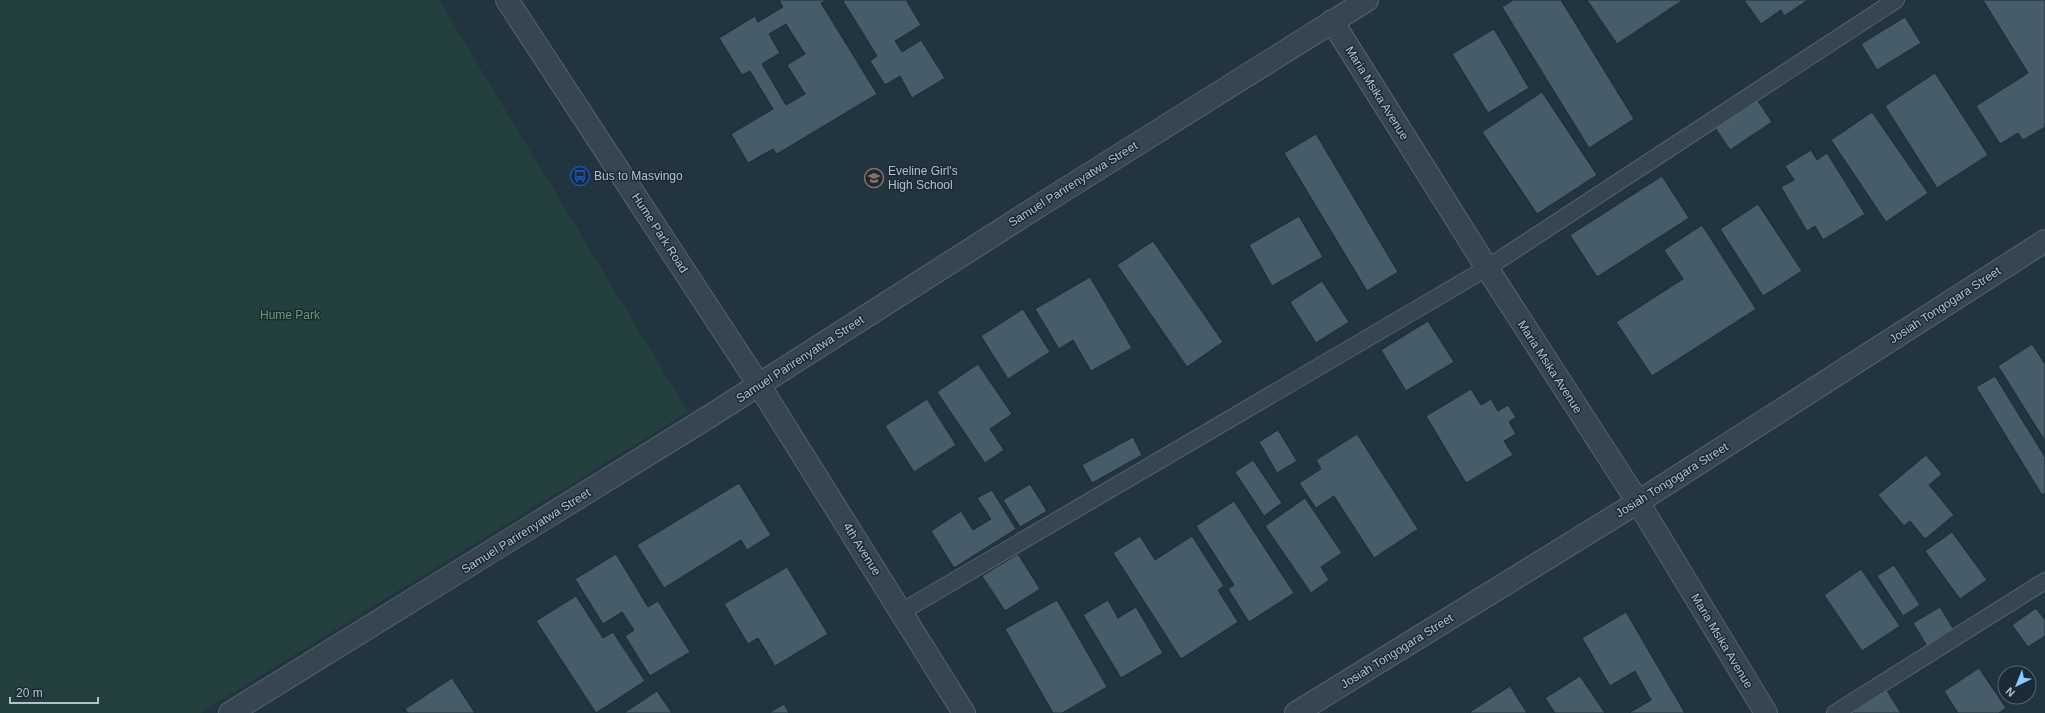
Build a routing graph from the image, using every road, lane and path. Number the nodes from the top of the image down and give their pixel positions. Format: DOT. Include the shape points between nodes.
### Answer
graph roads {
  1 [pos="507,0"];
  2 [pos="1367,0"];
  3 [pos="1896,0"];
  4 [pos="1332,21"];
  5 [pos="2045,241"];
  6 [pos="1487,268"];
  7 [pos="759,385"];
  8 [pos="1638,502"];
  9 [pos="2045,581"];
  10 [pos="901,612"];
  11 [pos="230,713"];
  12 [pos="964,713"];
  13 [pos="1296,713"];
  14 [pos="1766,713"];
  15 [pos="1835,713"];
  1 -- 7 [label="street, Hume Park Road"];
  2 -- 4 [label="street, Samuel Parirenyatwa Street"];
  3 -- 6 [label="lane"];
  4 -- 6 [label="street, Maria Msika Avenue"];
  4 -- 7 [label="street, Samuel Parirenyatwa Street"];
  5 -- 8 [label="street, Josiah Tongogara Street"];
  6 -- 8 [label="street, Maria Msika Avenue"];
  6 -- 10 [label="lane"];
  7 -- 10 [label="street, 4th Avenue"];
  7 -- 11 [label="street, Samuel Parirenyatwa Street"];
  8 -- 13 [label="street, Josiah Tongogara Street"];
  8 -- 14 [label="street, Maria Msika Avenue"];
  9 -- 15 [label="lane"];
  10 -- 12 [label="street, 4th Avenue"];
}
